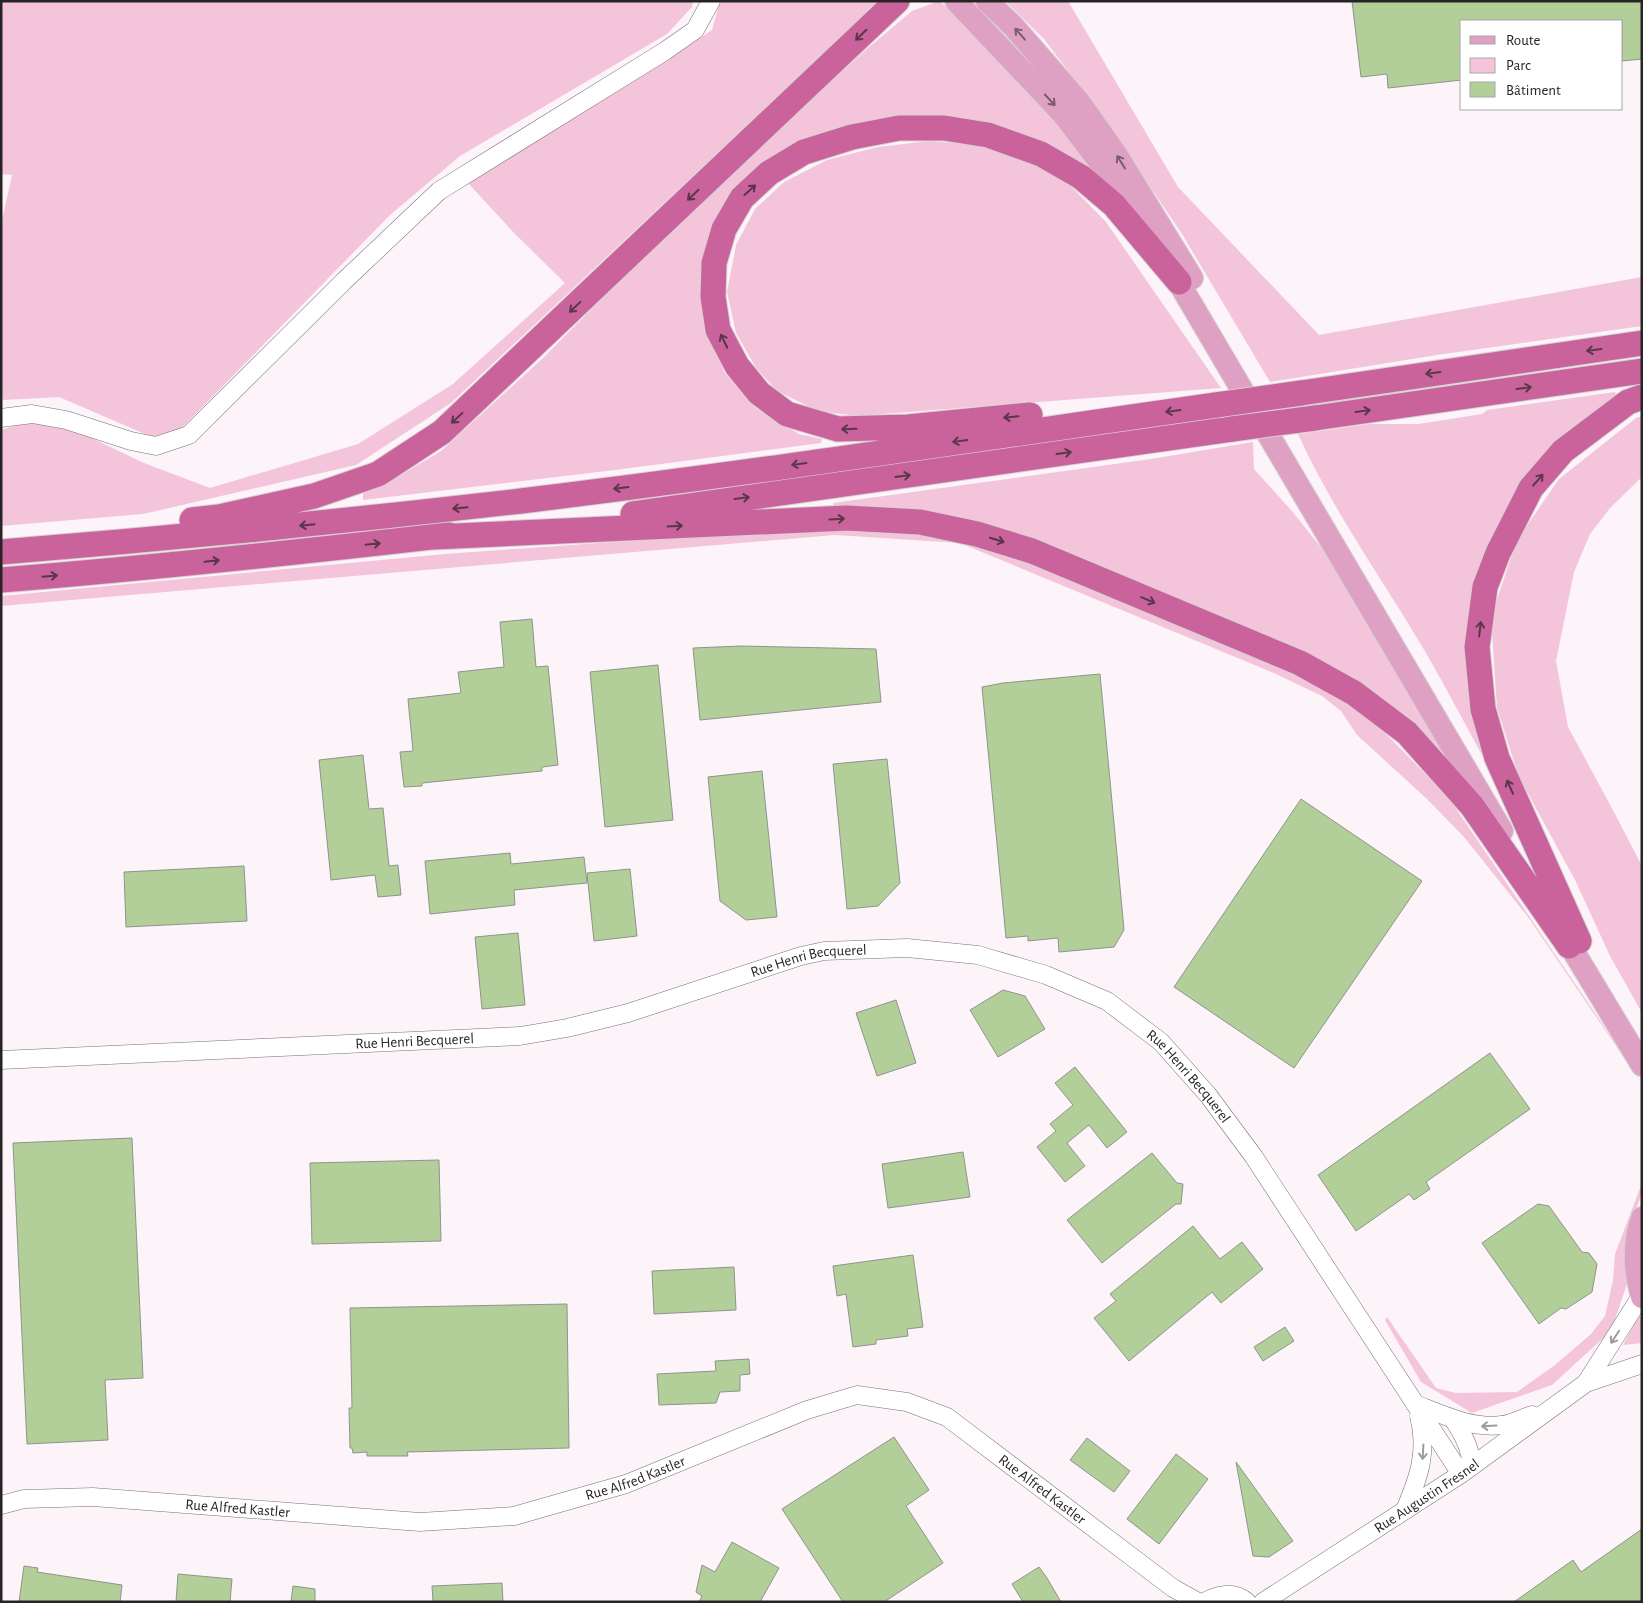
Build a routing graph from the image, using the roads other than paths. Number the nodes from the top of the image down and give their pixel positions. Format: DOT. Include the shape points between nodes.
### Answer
graph roads {
  1 [pos="711,1"];
  2 [pos="897,1"];
  3 [pos="956,1"];
  4 [pos="987,1"];
  5 [pos="1179,282"];
  6 [pos="1642,343"];
  7 [pos="1642,371"];
  8 [pos="1642,398"];
  9 [pos="1130,417"];
  10 [pos="1,418"];
  11 [pos="434,537"];
  12 [pos="1,544"];
  13 [pos="1,552"];
  14 [pos="1,580"];
  15 [pos="1575,945"];
  16 [pos="1642,1038"];
  17 [pos="1,1060"];
  18 [pos="1642,1065"];
  19 [pos="1642,1218"];
  20 [pos="1642,1296"];
  21 [pos="1642,1364"];
  22 [pos="1586,1383"];
  23 [pos="1415,1404"];
  24 [pos="1552,1408"];
  25 [pos="1453,1418"];
  26 [pos="1466,1470"];
  27 [pos="1,1505"];
  28 [pos="1405,1510"];
  29 [pos="1198,1602"];
  30 [pos="1204,1602"];
  31 [pos="1247,1602"];
  32 [pos="1263,1602"];
  1 -- 10 [label="street" via="695,30 439,191 189,435 156,446 66,420 32,414"];
  2 -- 12 [label="highway, one-way" via="442,432 378,474 314,496 219,517 50,535"];
  3 -- 5 [label="main road, one-way" via="1063,114 1122,191"];
  15 -- 4 [label="main road, one-way" via="1328,508 1116,154 1080,102"];
  9 -- 5 [label="highway, one-way" via="1066,412 908,427 838,429 787,414 759,393 737,366 718,330 713,297 714,263 724,229 742,198 769,173 804,152 899,128 944,128 988,135 1041,154 1081,177 1114,205"];
  5 -- 15 [label="main road"];
  6 -- 9 [label="highway, one-way, bridge"];
  11 -- 7 [label="highway, one-way, bridge" via="606,517"];
  15 -- 8 [label="highway, one-way" via="1497,758 1482,709 1477,647 1485,586 1531,488 1564,451 1628,402"];
  9 -- 13 [label="highway, one-way" via="524,500 270,529"];
  14 -- 11 [label="highway, one-way"];
  11 -- 15 [label="highway, one-way" via="847,518 920,522 977,534 1032,551 1300,663 1354,694 1407,734 1472,806"];
  15 -- 16 [label="main road"];
  15 -- 18 [label="main road"];
  17 -- 23 [label="street, Rue Henri Becquerel" via="520,1036 628,1013 824,951 907,948 978,955 1046,975 1107,1001 1161,1042 1208,1095 1254,1156"];
  19 -- 20 [label="main road" via="1637,1234 1635,1265"];
  20 -- 22 [label="street, one-way"];
  21 -- 22 [label="street"];
  22 -- 24 [label="street, Rue Augustin Fresnel"];
  23 -- 25 [label="street"];
  23 -- 26 [label="street, Rue Henri Becquerel"];
  23 -- 28 [label="street, Rue Henri Becquerel, one-way" via="1423,1432 1423,1456 1418,1481"];
  24 -- 25 [label="street, one-way" via="1504,1425 1479,1426"];
  24 -- 26 [label="street, Rue Augustin Fresnel"];
  25 -- 26 [label="street" via="1467,1440 1471,1454"];
  26 -- 28 [label="street, Rue Augustin Fresnel"];
  27 -- 29 [label="street, Rue Alfred Kastler" via="24,1499 93,1497 420,1522 514,1516 626,1484 806,1410 857,1395 907,1402 947,1417 1173,1588"];
  28 -- 32 [label="street, Rue Augustin Fresnel"];
  30 -- 31 [label="street" via="1214,1596 1229,1594"];
}
